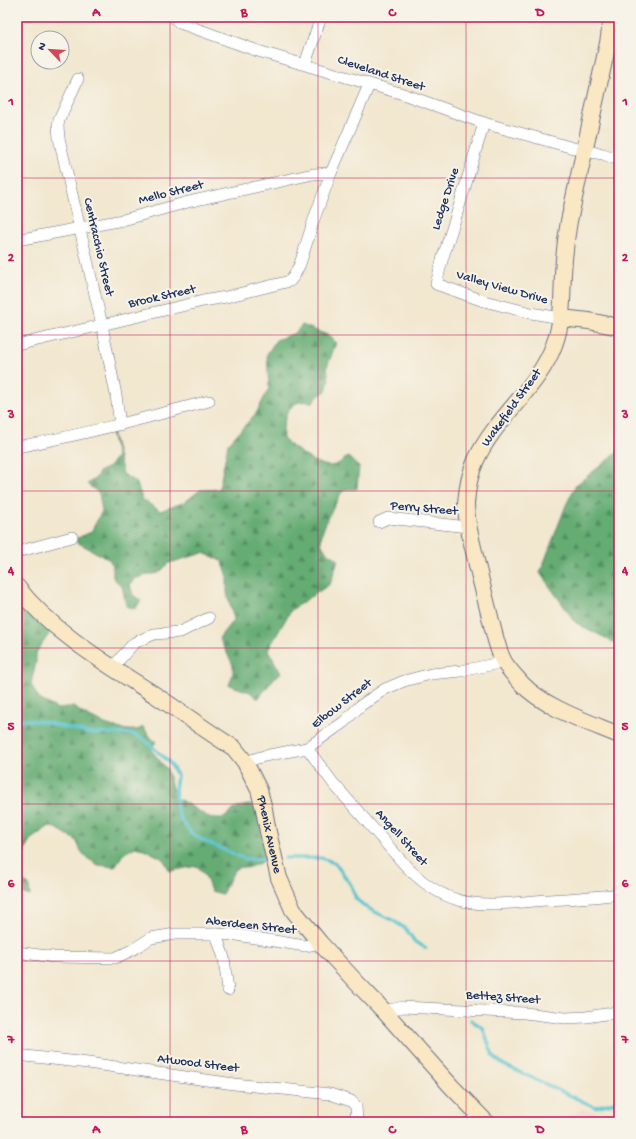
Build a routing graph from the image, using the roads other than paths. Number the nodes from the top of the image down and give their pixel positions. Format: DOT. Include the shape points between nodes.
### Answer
graph roads {
  1 [pos="172,17"];
  2 [pos="321,17"];
  3 [pos="612,17"];
  4 [pos="305,64"];
  5 [pos="78,79"];
  6 [pos="369,84"];
  7 [pos="484,123"];
  8 [pos="584,151"];
  9 [pos="619,160"];
  10 [pos="331,173"];
  11 [pos="79,227"];
  12 [pos="17,240"];
  13 [pos="436,284"];
  14 [pos="561,318"];
  15 [pos="102,326"];
  16 [pos="619,327"];
  17 [pos="17,345"];
  18 [pos="209,401"];
  19 [pos="120,425"];
  20 [pos="17,447"];
  21 [pos="379,522"];
  22 [pos="468,527"];
  23 [pos="72,537"];
  24 [pos="17,552"];
  25 [pos="20,597"];
  26 [pos="209,618"];
  27 [pos="504,662"];
  28 [pos="112,668"];
  29 [pos="619,735"];
  30 [pos="307,748"];
  31 [pos="245,762"];
  32 [pos="619,894"];
  33 [pos="216,934"];
  34 [pos="320,943"];
  35 [pos="17,952"];
  36 [pos="228,990"];
  37 [pos="384,1011"];
  38 [pos="619,1012"];
  39 [pos="17,1055"];
  40 [pos="479,1120"];
  41 [pos="357,1122"];
  1 -- 4 [label="street, Cleveland Street" via="193,28"];
  2 -- 4 [label="street"];
  3 -- 8 [label="street, Wakefield Street"];
  4 -- 6 [label="street, Cleveland Street"];
  5 -- 11 [label="street, Centracchio Street" via="58,126"];
  6 -- 7 [label="street, Cleveland Street"];
  6 -- 10 [label="street"];
  7 -- 8 [label="street, Cleveland Street"];
  7 -- 13 [label="street, Ledge Drive"];
  8 -- 9 [label="street, Cleveland Street"];
  8 -- 14 [label="street, Wakefield Street" via="565,248"];
  10 -- 11 [label="street, Mello Street" via="313,174 188,202 123,220"];
  10 -- 15 [label="street, Brook Street" via="300,264 290,281"];
  11 -- 12 [label="street, Mello Street"];
  11 -- 15 [label="street, Centracchio Street"];
  13 -- 14 [label="street, Valley View Drive" via="531,313"];
  14 -- 16 [label="street"];
  14 -- 22 [label="street, Wakefield Street" via="554,346 544,365 489,438 476,461 467,492"];
  15 -- 17 [label="street, Brook Street"];
  15 -- 19 [label="street, Centracchio Street"];
  18 -- 19 [label="street"];
  19 -- 20 [label="street"];
  21 -- 22 [label="street, Perry Street" via="388,518"];
  22 -- 27 [label="street, Wakefield Street" via="498,648"];
  23 -- 24 [label="street"];
  25 -- 28 [label="street, Phenix Avenue"];
  26 -- 28 [label="street" via="180,632 154,634 134,643"];
  27 -- 29 [label="street, Wakefield Street" via="535,696"];
  27 -- 30 [label="street, Elbow Street" via="431,674 384,689"];
  28 -- 31 [label="street, Phenix Avenue" via="234,748"];
  30 -- 31 [label="street, Elbow Street"];
  30 -- 32 [label="street, Angell Street" via="333,783 417,878 451,897 472,903 504,903"];
  31 -- 34 [label="street, Phenix Avenue" via="259,790 279,878 293,910"];
  33 -- 34 [label="street, Aberdeen Street" via="304,946"];
  33 -- 35 [label="street, Aberdeen Street" via="175,934 151,938 115,958 54,957"];
  33 -- 36 [label="street" via="224,958"];
  34 -- 37 [label="street, Phenix Avenue"];
  37 -- 38 [label="street, Bettez Street" via="403,1007 525,1012 565,1018"];
  37 -- 40 [label="street, Phenix Avenue"];
  39 -- 41 [label="street, Atwood Street" via="330,1094 351,1101 356,1106"];
}
